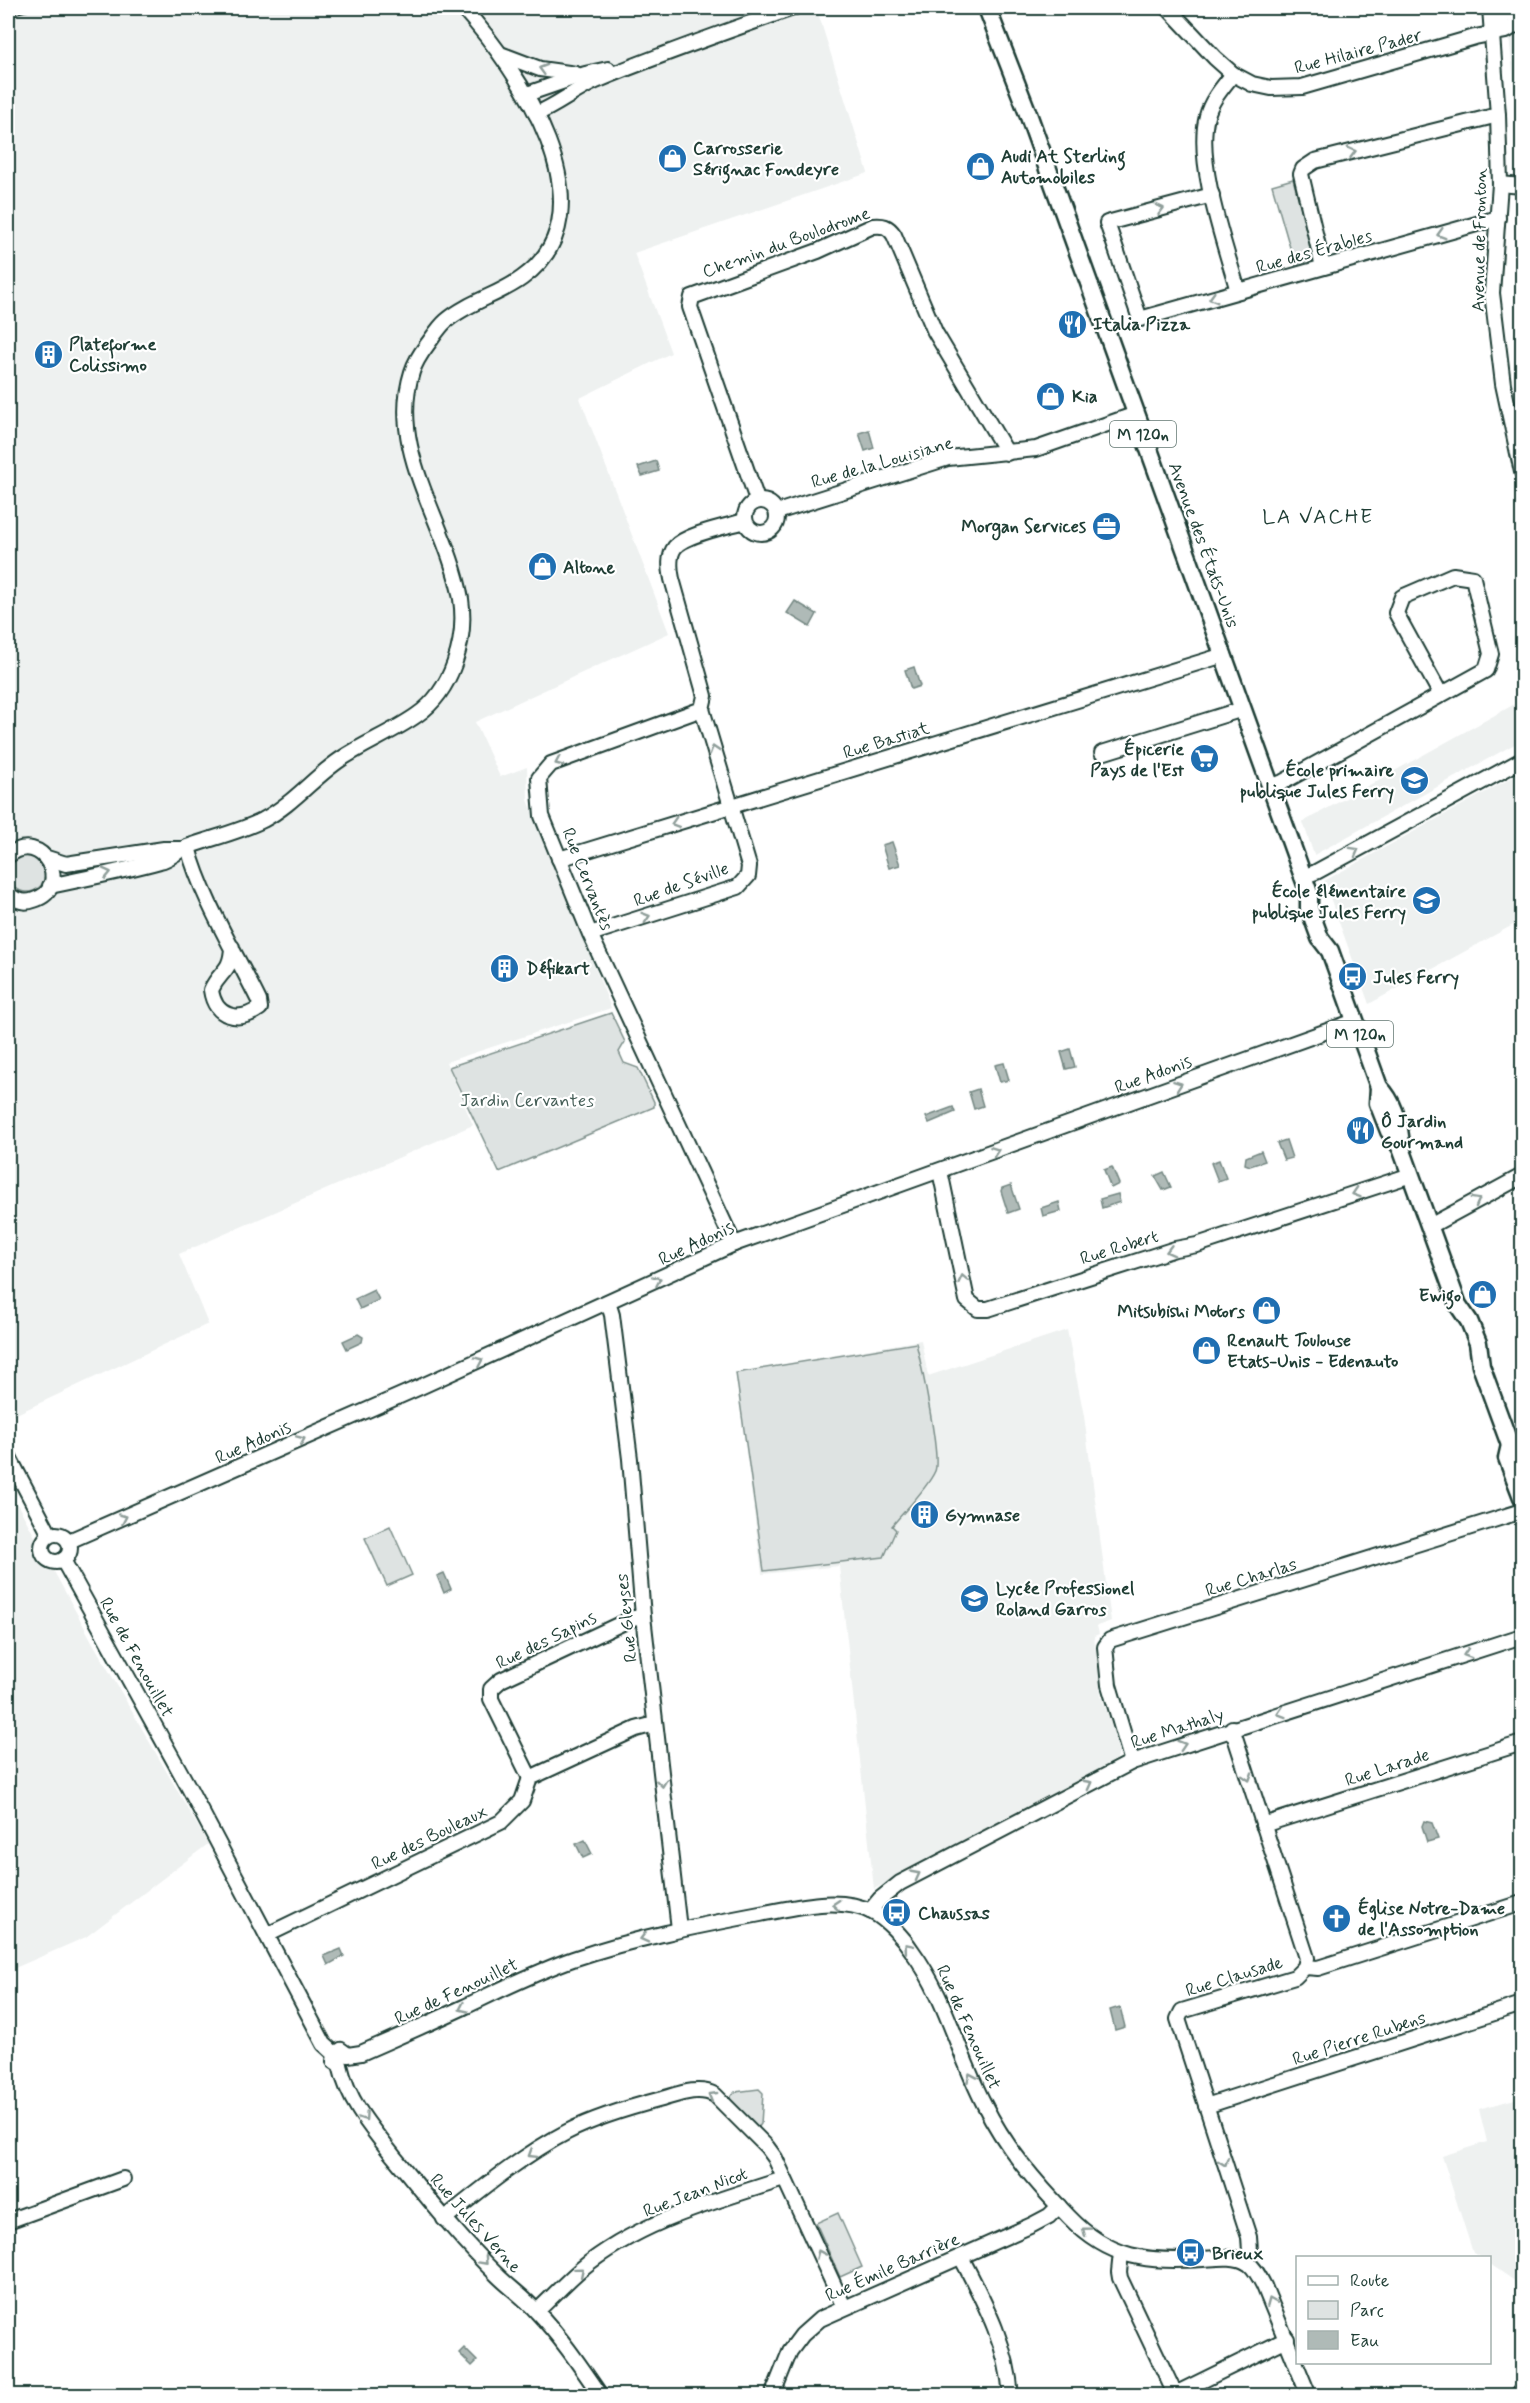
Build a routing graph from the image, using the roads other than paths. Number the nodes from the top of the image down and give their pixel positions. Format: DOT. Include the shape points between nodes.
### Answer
graph roads {
  1 [pos="463,8"];
  2 [pos="793,8"];
  3 [pos="987,8"];
  4 [pos="1168,8"];
  5 [pos="1490,8"];
  6 [pos="1520,8"];
  7 [pos="1522,21"];
  8 [pos="1492,32"];
  9 [pos="503,55"];
  10 [pos="637,64"];
  11 [pos="585,74"];
  12 [pos="1233,74"];
  13 [pos="527,94"];
  14 [pos="536,114"];
  15 [pos="1498,115"];
  16 [pos="1500,184"];
  17 [pos="1522,186"];
  18 [pos="1212,195"];
  19 [pos="1497,218"];
  20 [pos="1323,267"];
  21 [pos="1238,291"];
  22 [pos="1136,414"];
  23 [pos="1519,443"];
  24 [pos="1007,453"];
  25 [pos="1522,472"];
  26 [pos="757,501"];
  27 [pos="777,512"];
  28 [pos="745,521"];
  29 [pos="1224,655"];
  30 [pos="1441,695"];
  31 [pos="702,709"];
  32 [pos="1243,709"];
  33 [pos="1102,753"];
  34 [pos="1522,760"];
  35 [pos="1271,787"];
  36 [pos="730,806"];
  37 [pos="185,848"];
  38 [pos="8,856"];
  39 [pos="47,858"];
  40 [pos="559,859"];
  41 [pos="1302,877"];
  42 [pos="50,886"];
  43 [pos="8,894"];
  44 [pos="590,934"];
  45 [pos="232,946"];
  46 [pos="1355,1021"];
  47 [pos="940,1171"];
  48 [pos="1412,1175"];
  49 [pos="1522,1176"];
  50 [pos="1430,1227"];
  51 [pos="734,1244"];
  52 [pos="608,1302"];
  53 [pos="1510,1445"];
  54 [pos="8,1455"];
  55 [pos="1522,1461"];
  56 [pos="1522,1497"];
  57 [pos="1522,1511"];
  58 [pos="50,1535"];
  59 [pos="69,1541"];
  60 [pos="63,1560"];
  61 [pos="643,1616"];
  62 [pos="1522,1636"];
  63 [pos="655,1724"];
  64 [pos="1232,1728"];
  65 [pos="1522,1743"];
  66 [pos="1132,1762"];
  67 [pos="530,1778"];
  68 [pos="1263,1825"];
  69 [pos="1522,1903"];
  70 [pos="870,1911"];
  71 [pos="679,1929"];
  72 [pos="267,1935"];
  73 [pos="1305,1967"];
  74 [pos="1522,2004"];
  75 [pos="341,2058"];
  76 [pos="1206,2106"];
  77 [pos="123,2179"];
  78 [pos="784,2179"];
  79 [pos="1059,2206"];
  80 [pos="444,2219"];
  81 [pos="8,2221"];
  82 [pos="1121,2253"];
  83 [pos="961,2257"];
  84 [pos="1246,2262"];
  85 [pos="844,2307"];
  86 [pos="537,2311"];
  87 [pos="1287,2339"];
  88 [pos="1296,2362"];
  89 [pos="1297,2364"];
  90 [pos="1522,2392"];
  91 [pos="1173,2395"];
  92 [pos="601,2396"];
  93 [pos="772,2396"];
  94 [pos="1011,2396"];
  95 [pos="1309,2396"];
  96 [pos="1519,2396"];
  1 -- 9 [label="street"];
  2 -- 10 [label="street"];
  3 -- 22 [label="main road, Avenue des États-Unis / M 120n"];
  4 -- 12 [label="street, Rue Hilaire Pader"];
  5 -- 8 [label="street, Avenue de Fronton"];
  6 -- 8 [label="street" via="1504,16"];
  7 -- 8 [label="street, Rue Hilaire Pader" via="1506,31"];
  8 -- 12 [label="street, Rue Hilaire Pader" via="1302,87 1271,88"];
  8 -- 15 [label="street, Avenue de Fronton"];
  11 -- 9 [label="street, one-way" via="557,73"];
  9 -- 13 [label="street"];
  10 -- 11 [label="street"];
  10 -- 14 [label="street" via="581,87"];
  11 -- 13 [label="street"];
  12 -- 18 [label="street" via="1207,115 1203,140"];
  13 -- 14 [label="street"];
  14 -- 37 [label="street" via="562,189 559,222 552,240 531,271 446,321 413,368 407,395 405,421 410,447 460,599 462,632 442,689 419,714 339,760 264,819"];
  15 -- 16 [label="street, Avenue de Fronton"];
  20 -- 15 [label="street, one-way" via="1303,169 1315,161"];
  16 -- 17 [label="street"];
  16 -- 19 [label="street, Avenue de Fronton"];
  18 -- 21 [label="street"];
  21 -- 18 [label="street, Rue des Érables, one-way" via="1140,318 1107,223"];
  19 -- 20 [label="street, Rue des Érables, one-way"];
  19 -- 23 [label="street, Avenue de Fronton" via="1492,293 1503,384"];
  20 -- 21 [label="street, Rue des Érables"];
  22 -- 24 [label="street, Rue de la Louisiane" via="1036,449"];
  22 -- 29 [label="main road, Avenue des États-Unis / M 120n"];
  23 -- 25 [label="street, Avenue de Fronton"];
  24 -- 26 [label="street, Chemin du Boulodrome" via="935,332 894,235 882,225 873,226 818,251 692,297 690,307"];
  24 -- 27 [label="street, Rue de la Louisiane" via="948,458"];
  26 -- 27 [label="street" via="771,503"];
  26 -- 28 [label="street" via="746,511"];
  27 -- 28 [label="street" via="777,523 764,533 750,529"];
  28 -- 31 [label="street" via="687,539 675,547 670,565 705,696"];
  29 -- 32 [label="main road, Avenue des États-Unis / M 120n"];
  29 -- 36 [label="street, Rue Bastiat"];
  30 -- 30 [label="street" via="1395,613 1402,597 1453,575 1473,578 1491,654 1486,670"];
  30 -- 35 [label="street"];
  36 -- 31 [label="street, one-way"];
  31 -- 40 [label="street, Rue Cervantès, one-way" via="552,764 539,778 542,816"];
  32 -- 33 [label="street"];
  32 -- 35 [label="main road, Avenue des États-Unis / M 120n"];
  41 -- 34 [label="street, one-way"];
  35 -- 41 [label="main road, Avenue des États-Unis / M 120n"];
  36 -- 40 [label="street, Rue Bastiat, one-way"];
  44 -- 36 [label="street, Rue de Séville, one-way" via="738,887 748,876 749,866"];
  37 -- 39 [label="street" via="66,864"];
  42 -- 37 [label="street, one-way" via="164,861"];
  37 -- 45 [label="street"];
  38 -- 39 [label="street" via="30,849"];
  39 -- 42 [label="street" via="52,869"];
  40 -- 44 [label="street, Rue Cervantès"];
  41 -- 46 [label="main road, Avenue des États-Unis / M 120n" via="1319,904 1330,936 1330,951"];
  42 -- 43 [label="street" via="43,896 29,902"];
  44 -- 51 [label="street, Rue Cervantès"];
  45 -- 45 [label="street" via="229,968 211,990 217,1008 236,1018 260,1008"];
  47 -- 46 [label="street, Rue Adonis, one-way"];
  46 -- 48 [label="main road, Avenue des États-Unis / M 120n" via="1379,1087 1388,1096 1400,1126 1401,1148"];
  48 -- 47 [label="street, Rue Robert, one-way" via="1197,1245 978,1309 967,1300"];
  47 -- 51 [label="street, Rue Adonis"];
  48 -- 50 [label="main road, Avenue des États-Unis / M 120n"];
  50 -- 49 [label="street, one-way"];
  50 -- 53 [label="main road, Avenue des États-Unis / M 120n" via="1458,1305 1478,1343 1480,1366"];
  52 -- 51 [label="street, Rue Adonis, one-way"];
  59 -- 52 [label="street, Rue Adonis, one-way"];
  52 -- 61 [label="street, Rue Gleyses" via="630,1459"];
  53 -- 55 [label="main road, Avenue des États-Unis / M 120n" via="1520,1453"];
  53 -- 56 [label="main road, Avenue des États-Unis / M 120n" via="1507,1458"];
  54 -- 58 [label="street"];
  57 -- 66 [label="street, Rue Charlas" via="1110,1640 1105,1647 1109,1685"];
  58 -- 59 [label="street" via="60,1534"];
  58 -- 60 [label="street" via="42,1552 51,1561"];
  59 -- 60 [label="street" via="70,1552"];
  60 -- 72 [label="street, Rue de Fenouillet"];
  61 -- 63 [label="street, Rue Gleyses"];
  61 -- 67 [label="street, Rue des Sapins" via="511,1675 492,1689 491,1699"];
  62 -- 64 [label="street, Rue Mathaly, one-way"];
  63 -- 67 [label="street"];
  63 -- 71 [label="street, Rue Gleyses, one-way"];
  66 -- 64 [label="street, Rue Mathaly, one-way"];
  64 -- 68 [label="street, Rue Clausade, one-way"];
  65 -- 68 [label="street, Rue Larade"];
  70 -- 66 [label="street, Rue Mathaly, one-way" via="900,1883"];
  67 -- 72 [label="street, Rue des Bouleaux" via="522,1801 501,1822"];
  68 -- 73 [label="street, Rue Clausade" via="1307,1958"];
  69 -- 73 [label="street" via="1318,1968"];
  70 -- 71 [label="street, Rue de Fenouillet, one-way" via="831,1904 807,1906"];
  79 -- 70 [label="street, Rue de Fenouillet, one-way" via="1020,2162 984,2105 935,1988 911,1949"];
  71 -- 75 [label="street, Rue de Fenouillet, one-way" via="570,1959 426,2025"];
  72 -- 75 [label="street, Rue de Fenouillet" via="324,2044"];
  73 -- 76 [label="street, Rue Clausade" via="1295,1977 1182,2011 1178,2019"];
  74 -- 76 [label="street, Rue Pierre Rubens"];
  75 -- 80 [label="street, Rue Jules Verne, one-way" via="350,2097"];
  76 -- 84 [label="street, Rue Clausade, one-way" via="1250,2237"];
  77 -- 81 [label="street"];
  78 -- 80 [label="street, one-way" via="767,2147 715,2095 686,2092 568,2132 511,2167"];
  85 -- 78 [label="street, one-way"];
  86 -- 78 [label="street, Rue Jean Nicot, one-way" via="581,2270 620,2242 694,2208"];
  82 -- 79 [label="street, Rue de Fenouillet, one-way" via="1075,2223"];
  79 -- 83 [label="street, Rue Émile Barrière" via="1032,2225"];
  80 -- 86 [label="street, Rue Jules Verne, one-way"];
  82 -- 84 [label="street, Rue de Fenouillet" via="1150,2260 1228,2258"];
  82 -- 91 [label="street" via="1120,2278"];
  83 -- 85 [label="street, Rue Émile Barrière"];
  83 -- 94 [label="street" via="999,2336"];
  87 -- 84 [label="street, one-way" via="1264,2286"];
  85 -- 93 [label="street, Rue Émile Barrière" via="820,2319 802,2335 790,2351"];
  86 -- 92 [label="street, Rue Jules Verne"];
  87 -- 88 [label="street"];
  87 -- 91 [label="street"];
  89 -- 95 [label="street"];
  90 -- 96 [label="main road"];
}
